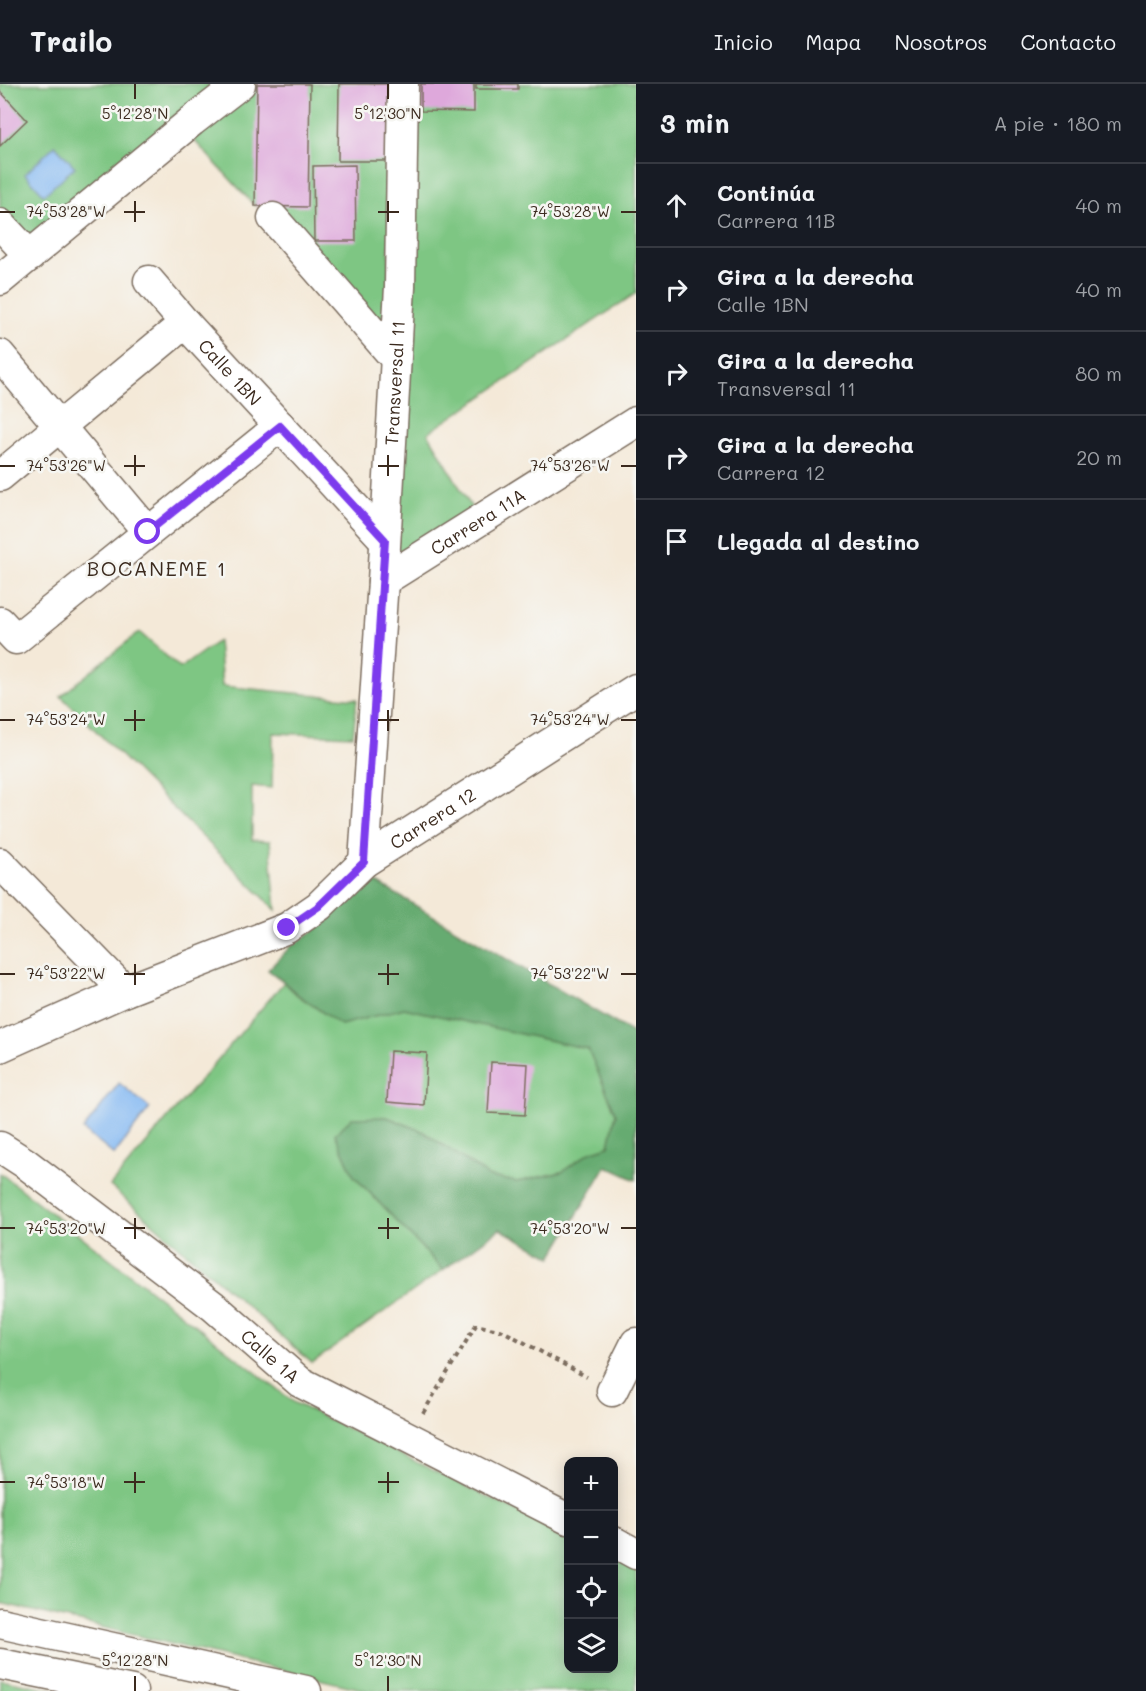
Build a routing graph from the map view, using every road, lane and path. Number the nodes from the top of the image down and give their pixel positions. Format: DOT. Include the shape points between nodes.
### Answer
graph roads {
  1 [pos="240,84"];
  2 [pos="403,84"];
  3 [pos="273,218"];
  4 [pos="0,225"];
  5 [pos="30,256"];
  6 [pos="0,280"];
  7 [pos="149,281"];
  8 [pos="185,322"];
  9 [pos="0,355"];
  10 [pos="395,358"];
  11 [pos="636,422"];
  12 [pos="60,426"];
  13 [pos="280,426"];
  14 [pos="0,476"];
  15 [pos="148,532"];
  16 [pos="385,540"];
  17 [pos="383,581"];
  18 [pos="8,631"];
  19 [pos="636,689"];
  20 [pos="364,862"];
  21 [pos="0,863"];
  22 [pos="125,991"];
  23 [pos="0,1047"];
  24 [pos="0,1147"];
  25 [pos="636,1342"];
  26 [pos="612,1391"];
  27 [pos="409,1437"];
  28 [pos="564,1517"];
  29 [pos="618,1544"];
  30 [pos="636,1554"];
  31 [pos="0,1623"];
  32 [pos="0,1664"];
  33 [pos="132,1691"];
  34 [pos="306,1691"];
  1 -- 5 [label="street"];
  2 -- 10 [label="street, Transversal 11"];
  3 -- 10 [label="street"];
  4 -- 5 [label="street"];
  5 -- 6 [label="street"];
  7 -- 8 [label="street, Calle 1BN"];
  8 -- 12 [label="street"];
  8 -- 13 [label="street, Calle 1BN"];
  9 -- 12 [label="street"];
  10 -- 16 [label="street, Transversal 11"];
  11 -- 17 [label="street, Carrera 11A"];
  12 -- 14 [label="street"];
  12 -- 15 [label="street"];
  13 -- 15 [label="street"];
  13 -- 16 [label="street, Calle 1BN"];
  15 -- 18 [label="street"];
  16 -- 17 [label="street, Transversal 11"];
  17 -- 20 [label="street, Transversal 11"];
  19 -- 20 [label="street, Carrera 12"];
  20 -- 22 [label="street, Carrera 12" via="319,906 287,928"];
  21 -- 22 [label="street"];
  22 -- 23 [label="street, Carrera 12"];
  24 -- 27 [label="street, Calle 1A" via="213,1306 300,1382"];
  25 -- 26 [label="street"];
  26 -- 27 [label="path" via="503,1331 476,1325"];
  27 -- 28 [label="street, Calle 1A"];
  29 -- 30 [label="street"];
  31 -- 34 [label="street"];
  32 -- 33 [label="street"];
}
